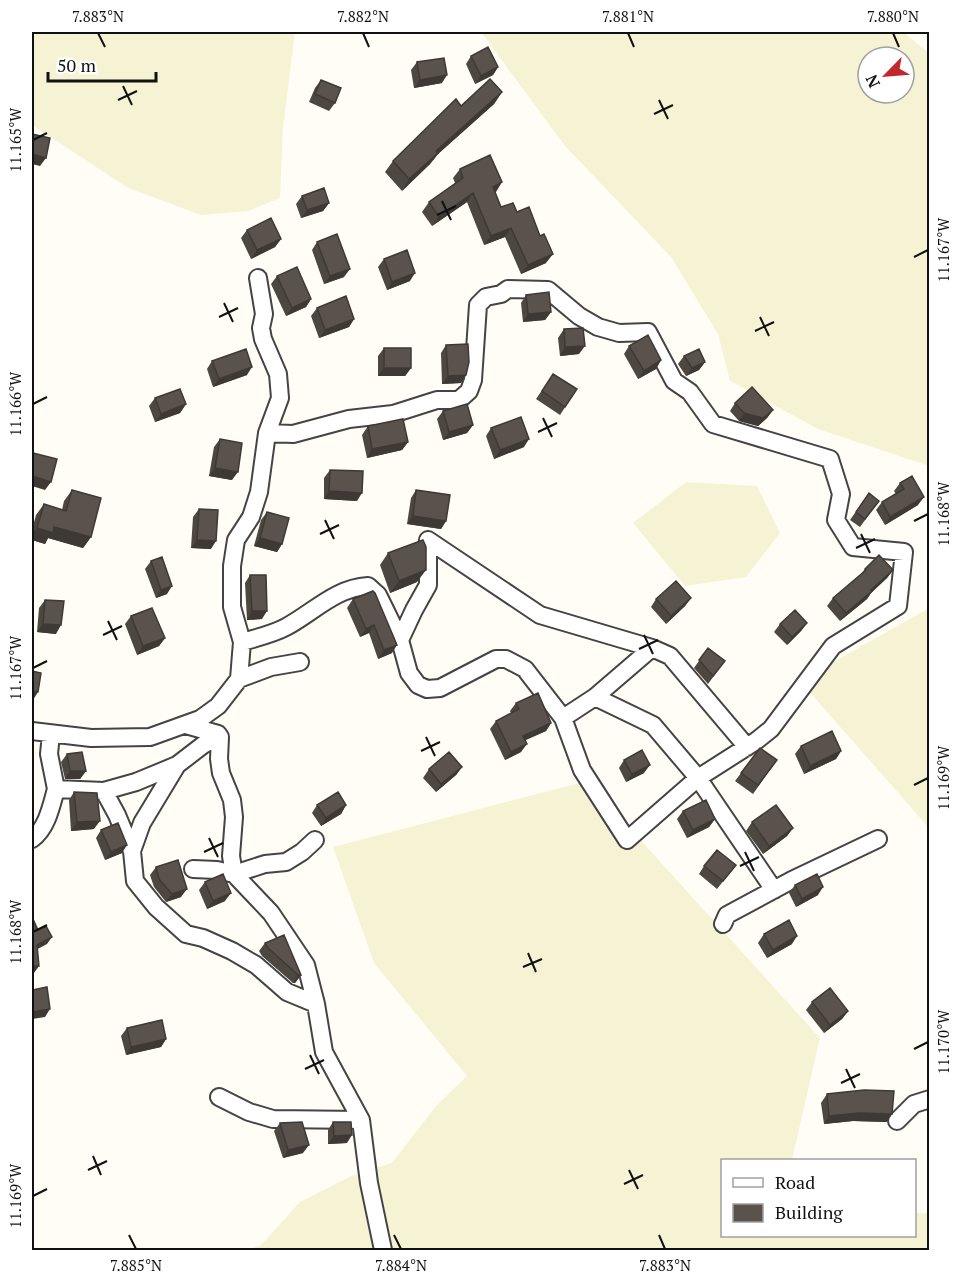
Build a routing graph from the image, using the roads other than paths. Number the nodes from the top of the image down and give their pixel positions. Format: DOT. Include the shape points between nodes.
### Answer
graph roads {
  1 [pos="258,278"];
  2 [pos="267,433"];
  3 [pos="400,640"];
  4 [pos="242,642"];
  5 [pos="652,648"];
  6 [pos="300,662"];
  7 [pos="239,679"];
  8 [pos="595,697"];
  9 [pos="563,718"];
  10 [pos="186,725"];
  11 [pos="32,731"];
  12 [pos="51,734"];
  13 [pos="219,736"];
  14 [pos="747,747"];
  15 [pos="177,765"];
  16 [pos="698,778"];
  17 [pos="56,789"];
  18 [pos="104,791"];
  19 [pos="32,839"];
  20 [pos="878,839"];
  21 [pos="315,840"];
  22 [pos="132,851"];
  23 [pos="193,869"];
  24 [pos="234,874"];
  25 [pos="774,890"];
  26 [pos="723,924"];
  27 [pos="316,1004"];
  28 [pos="219,1097"];
  29 [pos="930,1099"];
  30 [pos="361,1120"];
  31 [pos="897,1121"];
  32 [pos="383,1251"];
  1 -- 2 [label="street" via="264,314 263,339 280,385 280,398"];
  2 -- 4 [label="street" via="259,492 251,517 236,540 232,566 232,607"];
  2 -- 14 [label="street" via="293,434 349,418 393,414 437,400 459,400 469,392 473,380 478,305 486,297 508,289 548,290 598,327 619,333 648,332 674,381 690,392 713,424 830,459 841,494 836,520 853,547 904,552 898,606 833,646 771,729"];
  3 -- 4 [label="street" via="378,595 368,586 340,592 285,628"];
  3 -- 5 [label="street" via="428,585 429,540 540,615"];
  3 -- 9 [label="street" via="409,673 418,685 440,688 496,659 506,659 525,669"];
  4 -- 7 [label="street"];
  5 -- 8 [label="street"];
  5 -- 14 [label="street" via="669,656"];
  6 -- 7 [label="street"];
  7 -- 10 [label="street" via="218,706"];
  8 -- 9 [label="street"];
  8 -- 16 [label="street" via="653,725"];
  9 -- 16 [label="street" via="582,770 627,840"];
  10 -- 12 [label="street" via="150,737"];
  10 -- 13 [label="street"];
  11 -- 12 [label="street"];
  12 -- 17 [label="street"];
  13 -- 15 [label="street"];
  13 -- 24 [label="street" via="221,773 234,817"];
  14 -- 16 [label="street"];
  15 -- 18 [label="street"];
  15 -- 22 [label="street" via="142,823"];
  16 -- 25 [label="street"];
  17 -- 18 [label="street"];
  17 -- 19 [label="street" via="48,816"];
  18 -- 22 [label="street"];
  20 -- 25 [label="street"];
  21 -- 24 [label="street" via="286,862"];
  22 -- 27 [label="street" via="135,881 186,934 232,951 256,965 287,992"];
  23 -- 24 [label="street"];
  24 -- 27 [label="street" via="271,913 306,965"];
  25 -- 26 [label="street" via="728,915"];
  27 -- 30 [label="street" via="324,1052"];
  28 -- 30 [label="street" via="273,1119"];
  29 -- 31 [label="street" via="914,1104"];
  30 -- 32 [label="street"];
}
